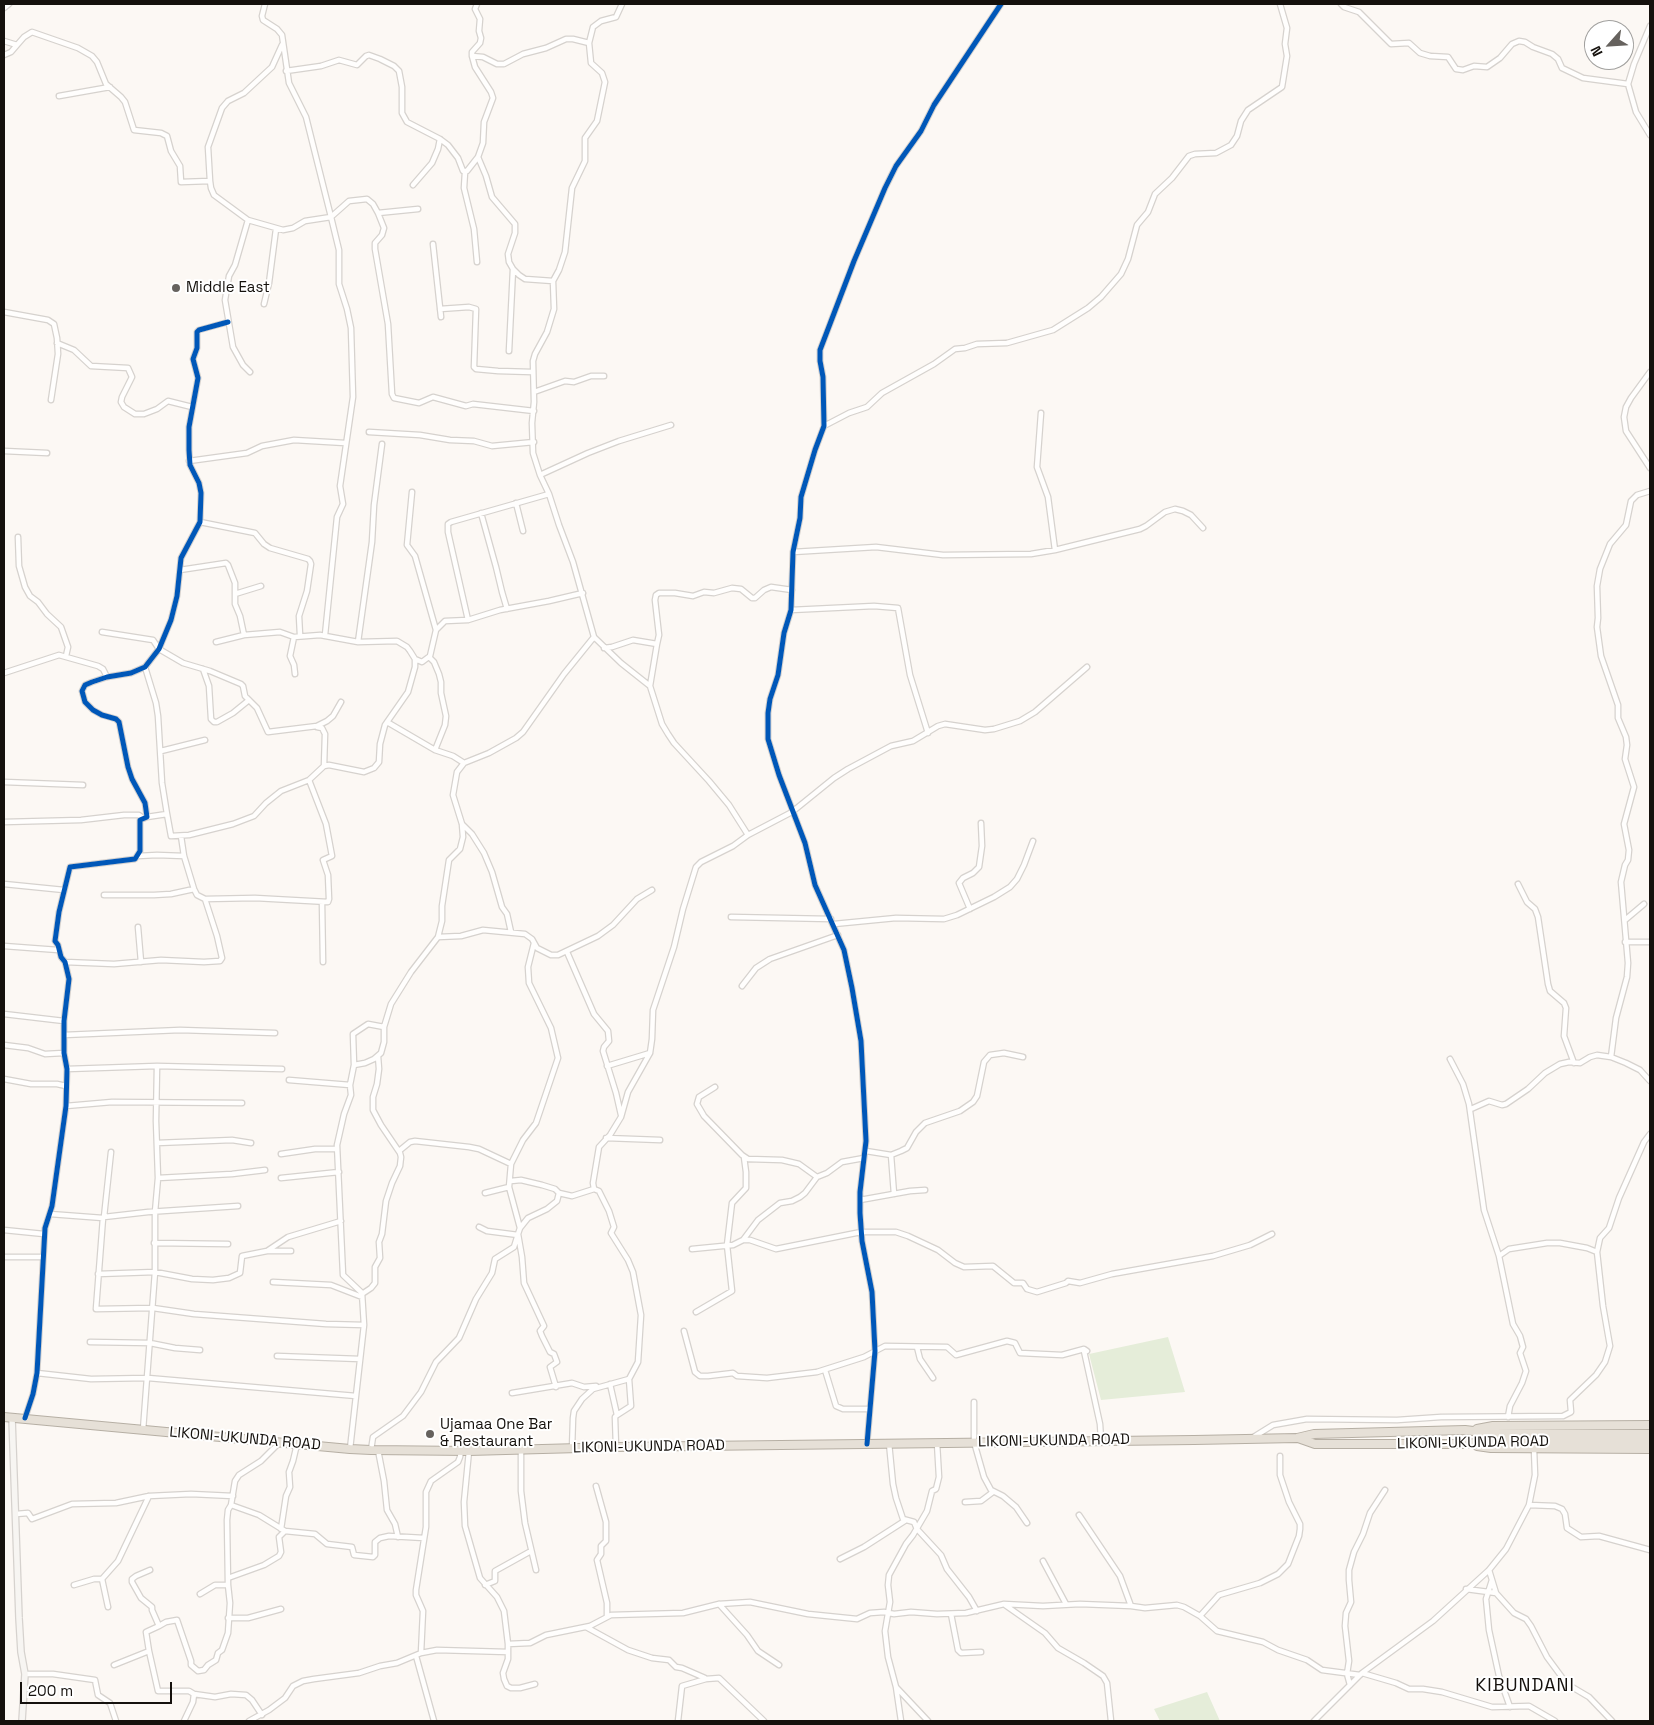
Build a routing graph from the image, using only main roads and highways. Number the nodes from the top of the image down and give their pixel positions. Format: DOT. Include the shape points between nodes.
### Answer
graph roads {
  1 [pos="8,1417"];
  2 [pos="1650,1425"];
  3 [pos="1465,1430"];
  4 [pos="1650,1434"];
  5 [pos="1297,1438"];
  6 [pos="1499,1438"];
  7 [pos="1650,1442"];
  8 [pos="1465,1444"];
  9 [pos="1650,1448"];
  1 -- 5 [label="highway, LIKONI-UKUNDA ROAD" via="374,1450"];
  2 -- 3 [label="highway" via="1493,1426"];
  3 -- 5 [label="highway, LIKONI-UKUNDA ROAD" via="1314,1434"];
  3 -- 6 [label="highway, LIKONI-UKUNDA ROAD"];
  4 -- 6 [label="highway, LIKONI-UKUNDA ROAD"];
  5 -- 8 [label="highway, LIKONI-UKUNDA ROAD" via="1315,1444"];
  6 -- 7 [label="highway, LIKONI-UKUNDA ROAD"];
  6 -- 8 [label="highway, LIKONI-UKUNDA ROAD"];
  8 -- 9 [label="highway" via="1534,1449"];
}
